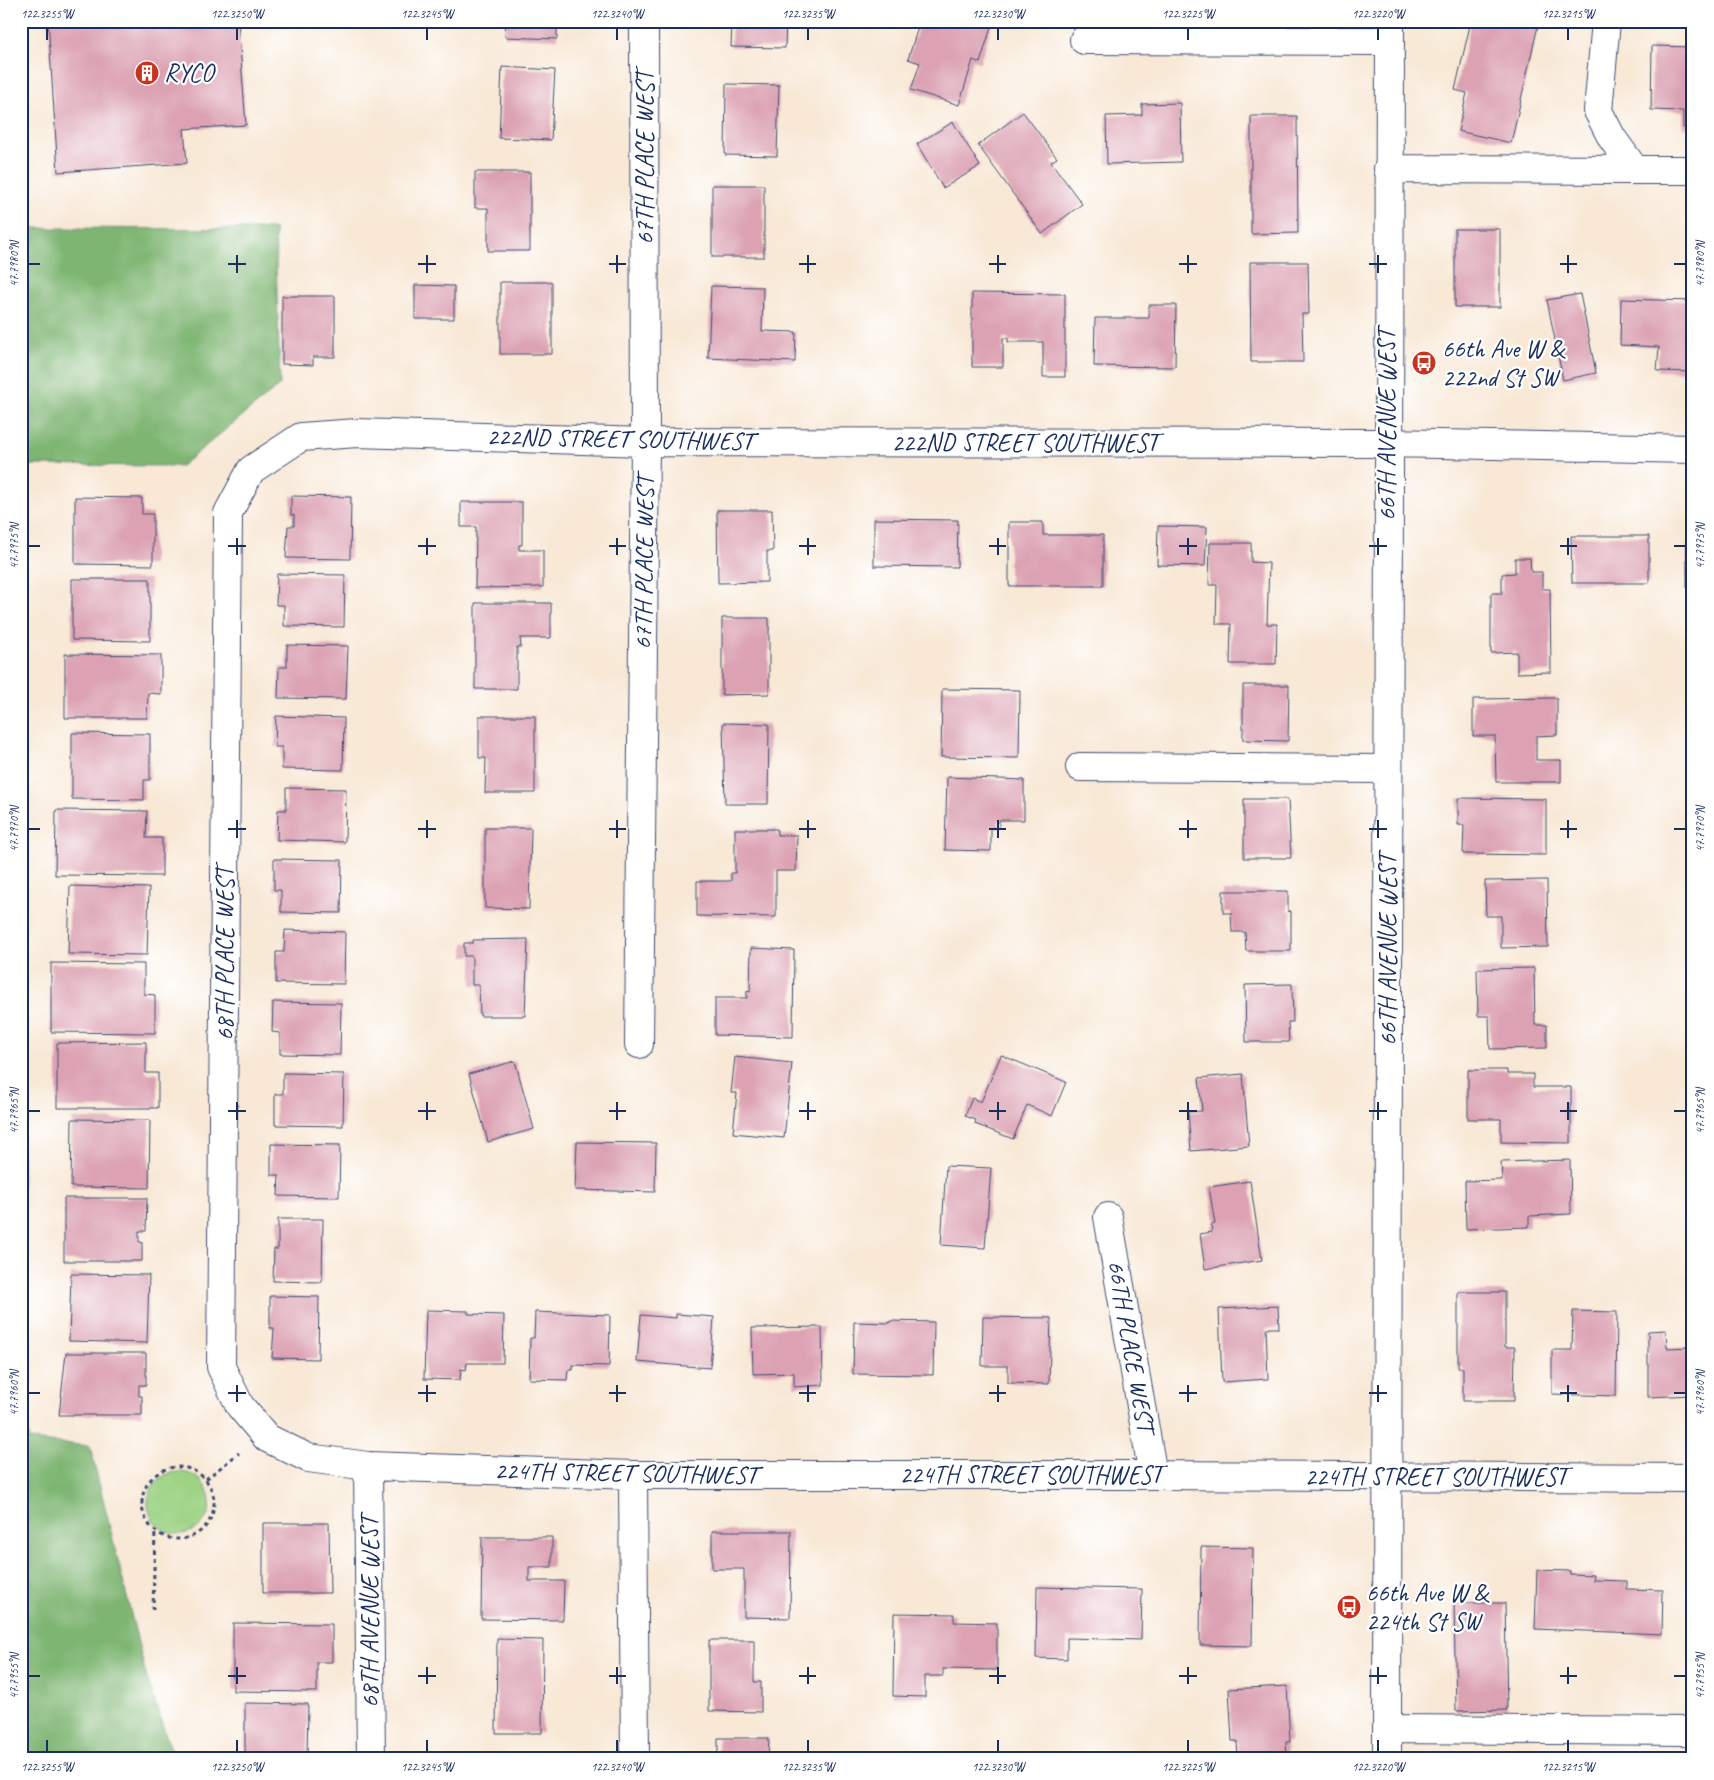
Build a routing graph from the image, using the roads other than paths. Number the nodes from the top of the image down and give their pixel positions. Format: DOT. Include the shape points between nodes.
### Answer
graph roads {
  1 [pos="644,21"];
  2 [pos="1606,21"];
  3 [pos="1390,31"];
  4 [pos="1084,40"];
  5 [pos="1388,169"];
  6 [pos="1635,170"];
  7 [pos="1693,170"];
  8 [pos="357,433"];
  9 [pos="646,442"];
  10 [pos="1386,443"];
  11 [pos="1693,448"];
  12 [pos="1080,767"];
  13 [pos="1387,769"];
  14 [pos="639,1044"];
  15 [pos="1108,1217"];
  16 [pos="368,1466"];
  17 [pos="632,1475"];
  18 [pos="1153,1475"];
  19 [pos="1390,1477"];
  20 [pos="1693,1478"];
  21 [pos="1388,1729"];
  22 [pos="1693,1731"];
  23 [pos="372,1759"];
  24 [pos="635,1759"];
  25 [pos="1388,1759"];
  1 -- 9 [label="street, 67TH PLACE WEST"];
  2 -- 6 [label="street" via="1598,111"];
  3 -- 4 [label="street"];
  3 -- 5 [label="street, 66TH AVENUE WEST"];
  5 -- 6 [label="street"];
  5 -- 10 [label="street, 66TH AVENUE WEST"];
  6 -- 7 [label="street"];
  8 -- 9 [label="street, 222ND STREET SOUTHWEST"];
  8 -- 16 [label="street, 68TH PLACE WEST" via="301,438 250,470 228,513 221,1367 240,1406 267,1438 308,1458"];
  9 -- 10 [label="street, 222ND STREET SOUTHWEST"];
  9 -- 14 [label="street, 67TH PLACE WEST"];
  10 -- 11 [label="street, 222ND STREET SOUTHWEST"];
  10 -- 13 [label="street, 66TH AVENUE WEST"];
  12 -- 13 [label="street"];
  13 -- 19 [label="street, 66TH AVENUE WEST"];
  15 -- 18 [label="street, 66TH PLACE WEST"];
  16 -- 17 [label="street, 224TH STREET SOUTHWEST"];
  16 -- 23 [label="street, 68TH AVENUE WEST"];
  17 -- 18 [label="street, 224TH STREET SOUTHWEST"];
  17 -- 24 [label="street"];
  18 -- 19 [label="street, 224TH STREET SOUTHWEST"];
  19 -- 20 [label="street, 224TH STREET SOUTHWEST"];
  19 -- 21 [label="street, 66TH AVENUE WEST"];
  21 -- 22 [label="street"];
  21 -- 25 [label="street, 66TH AVENUE WEST"];
}
